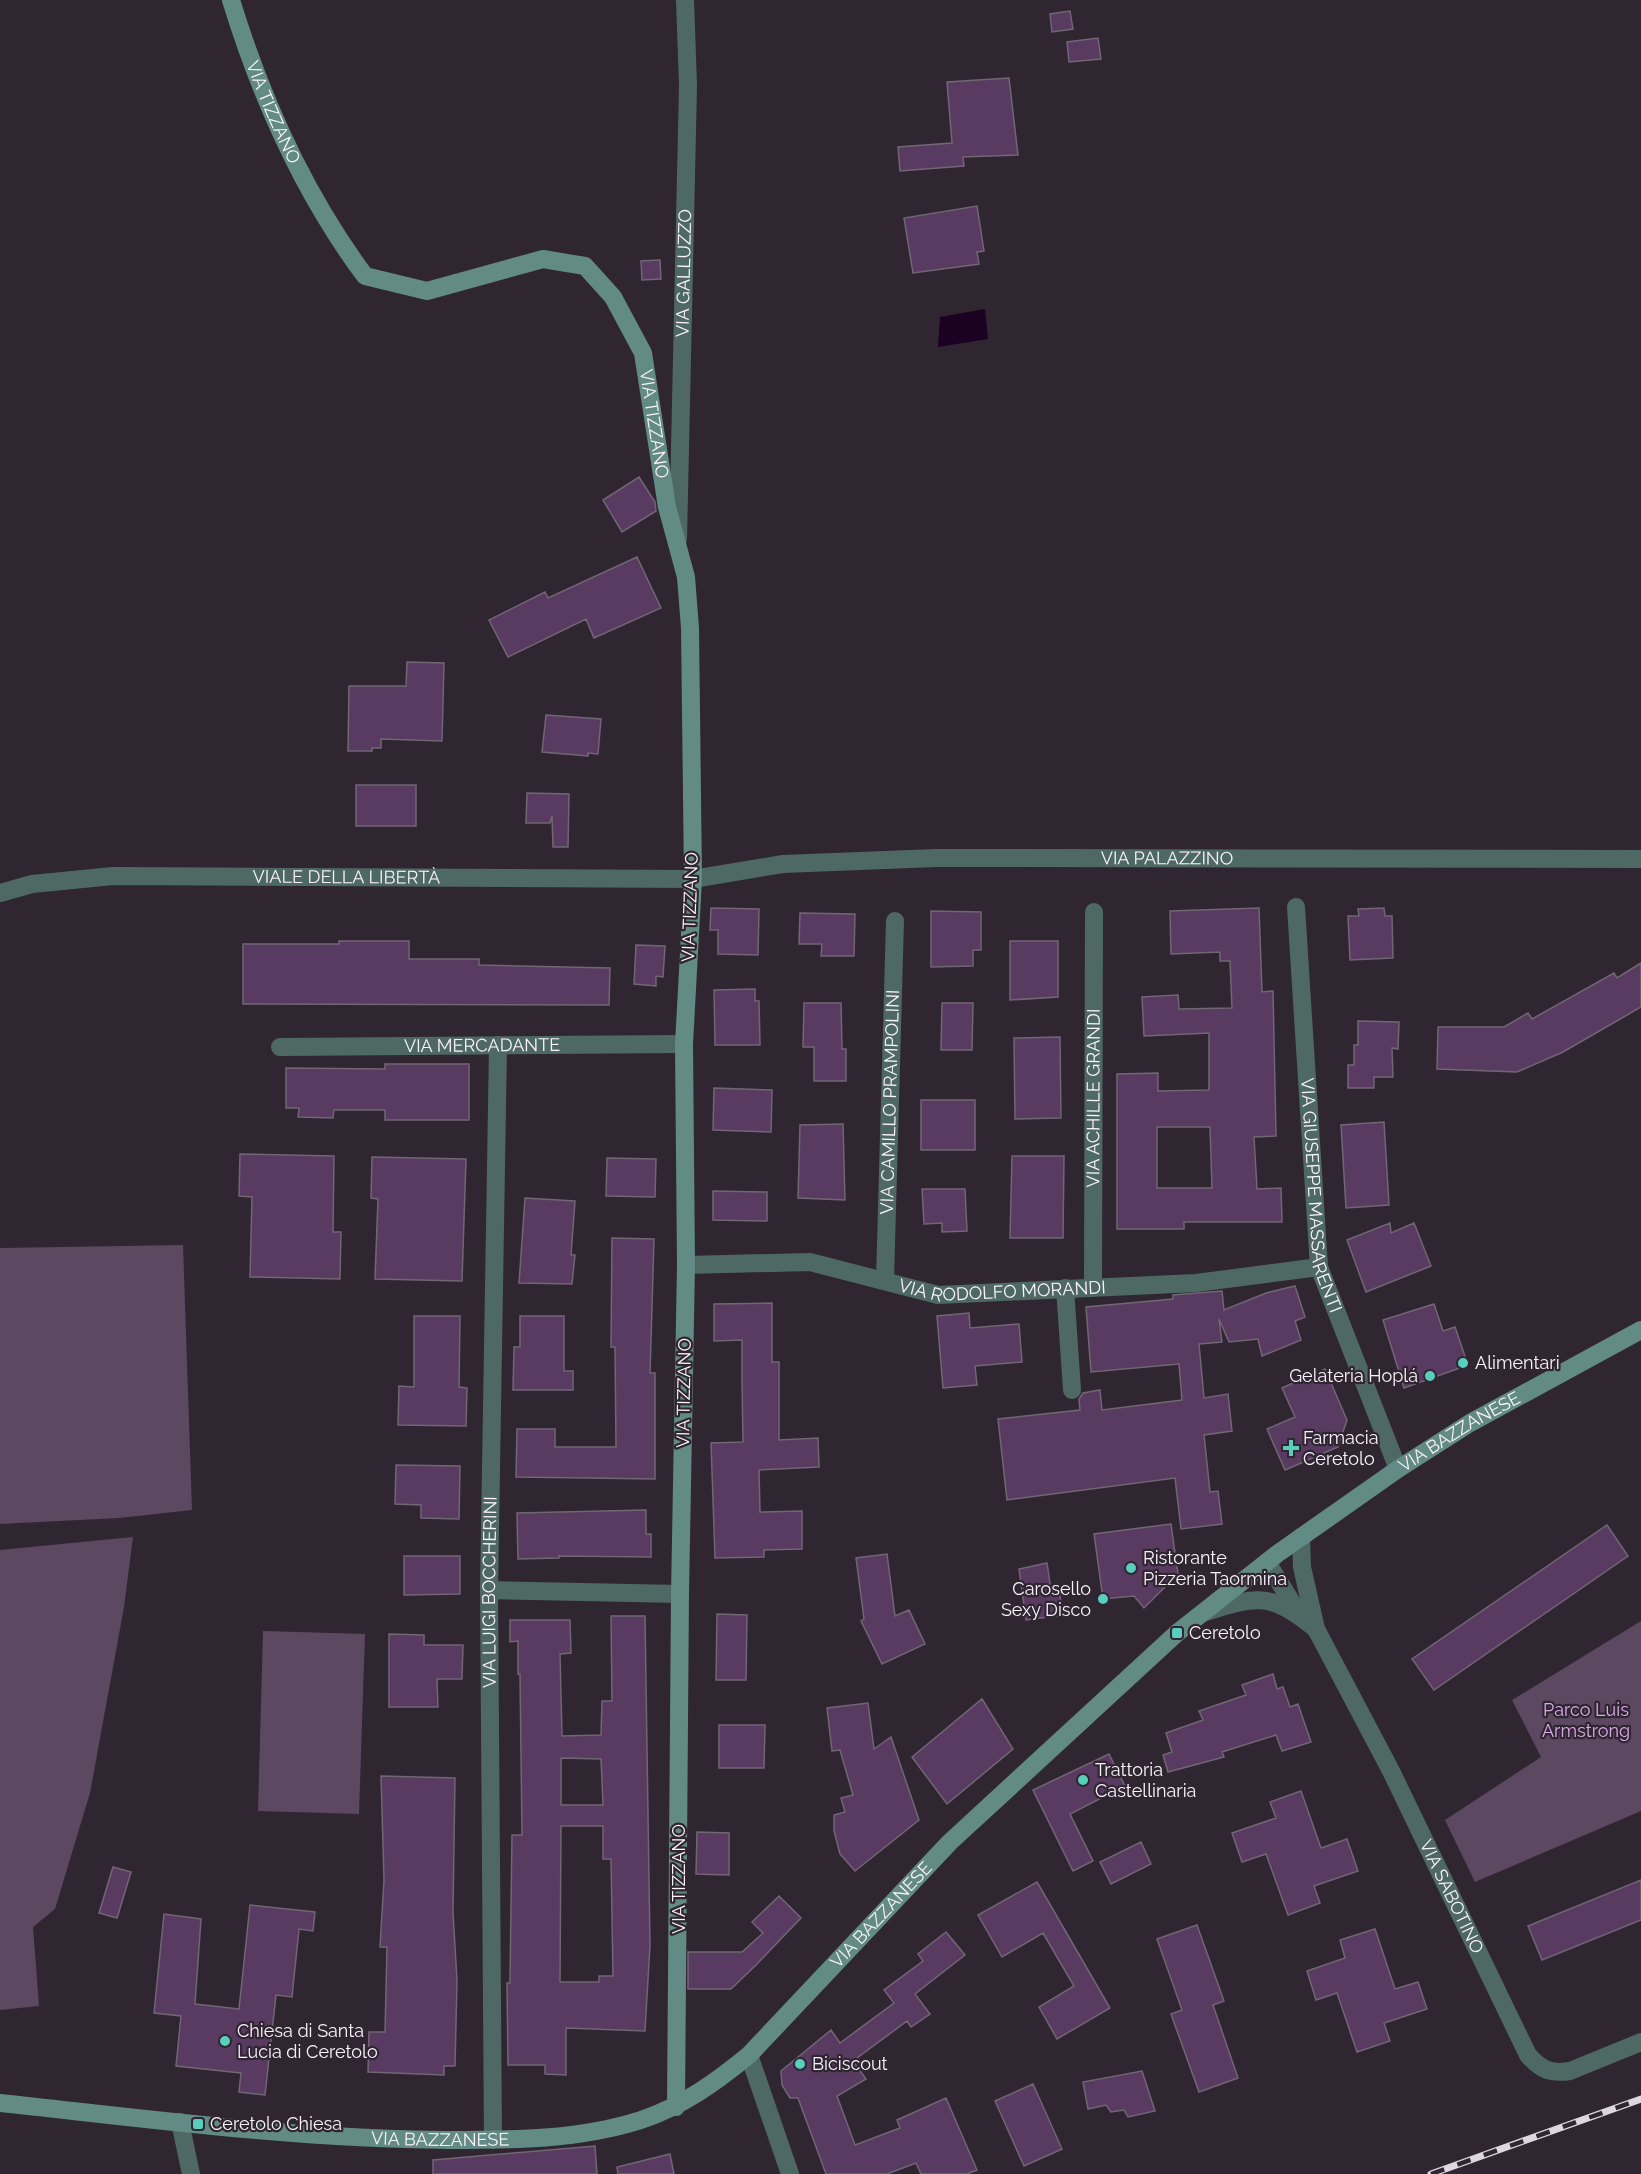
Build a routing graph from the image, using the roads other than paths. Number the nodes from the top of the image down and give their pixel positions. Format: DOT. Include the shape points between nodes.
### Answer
graph roads {
  1 [pos="231,0"];
  2 [pos="684,0"];
  3 [pos="678,547"];
  4 [pos="1641,859"];
  5 [pos="693,879"];
  6 [pos="0,893"];
  7 [pos="1296,907"];
  8 [pos="1094,912"];
  9 [pos="895,921"];
  10 [pos="684,1044"];
  11 [pos="498,1045"];
  12 [pos="280,1047"];
  13 [pos="686,1265"];
  14 [pos="1319,1267"];
  15 [pos="885,1280"];
  16 [pos="1092,1286"];
  17 [pos="1065,1288"];
  18 [pos="1641,1330"];
  19 [pos="1072,1390"];
  20 [pos="1398,1469"];
  21 [pos="1301,1536"];
  22 [pos="1268,1562"];
  23 [pos="489,1590"];
  24 [pos="680,1594"];
  25 [pos="1204,1613"];
  26 [pos="1309,1624"];
  27 [pos="1641,2042"];
  28 [pos="749,2055"];
  29 [pos="0,2103"];
  30 [pos="676,2107"];
  31 [pos="180,2122"];
  32 [pos="493,2140"];
  33 [pos="191,2174"];
  34 [pos="790,2174"];
  1 -- 3 [label="street, VIA TIZZANO" via="269,105 300,171 365,276 427,291 543,259 585,266 613,297 643,353 667,507"];
  2 -- 3 [label="street, VIA GALLUZZO" via="688,86"];
  3 -- 5 [label="street, VIA TIZZANO" via="686,577 690,628"];
  4 -- 5 [label="street, VIA PALAZZINO" via="936,858 783,864"];
  5 -- 6 [label="street, VIALE DELLA LIBERTÀ" via="113,876 32,884"];
  5 -- 10 [label="street, VIA TIZZANO"];
  7 -- 14 [label="street, VIA GIUSEPPE MASSARENTI"];
  8 -- 16 [label="street, VIA ACHILLE GRANDI"];
  9 -- 15 [label="street, VIA CAMILLO PRAMPOLINI"];
  10 -- 11 [label="street, VIA MERCADANTE"];
  10 -- 13 [label="street, VIA TIZZANO"];
  11 -- 12 [label="street, VIA MERCADANTE"];
  11 -- 23 [label="street, VIA LUIGI BOCCHERINI"];
  13 -- 15 [label="street, VIA RODOLFO MORANDI" via="810,1262"];
  13 -- 24 [label="street, VIA TIZZANO"];
  14 -- 16 [label="street, VIA RODOLFO MORANDI" via="1196,1283"];
  14 -- 20 [label="street, VIA GIUSEPPE MASSARENTI"];
  15 -- 17 [label="street, VIA RODOLFO MORANDI" via="938,1295"];
  16 -- 17 [label="street, VIA RODOLFO MORANDI"];
  17 -- 19 [label="street"];
  18 -- 20 [label="street, VIA BAZZANESE" via="1531,1388"];
  20 -- 21 [label="street, VIA BAZZANESE"];
  21 -- 22 [label="street, VIA BAZZANESE"];
  21 -- 26 [label="street"];
  22 -- 25 [label="street, VIA BAZZANESE"];
  22 -- 26 [label="street"];
  23 -- 24 [label="street"];
  23 -- 32 [label="street, VIA LUIGI BOCCHERINI"];
  24 -- 30 [label="street, VIA TIZZANO"];
  25 -- 26 [label="street" via="1242,1600 1264,1600 1280,1604"];
  25 -- 28 [label="street, VIA BAZZANESE" via="1177,1633 950,1842"];
  26 -- 27 [label="street, VIA SABOTINO" via="1391,1771 1528,2055 1544,2069 1559,2073"];
  28 -- 30 [label="street, VIA BAZZANESE" via="713,2085"];
  28 -- 34 [label="street"];
  29 -- 31 [label="street, VIA BAZZANESE"];
  30 -- 32 [label="street, VIA BAZZANESE" via="639,2121 572,2136"];
  31 -- 32 [label="street, VIA BAZZANESE" via="409,2140"];
  31 -- 33 [label="street"];
}
